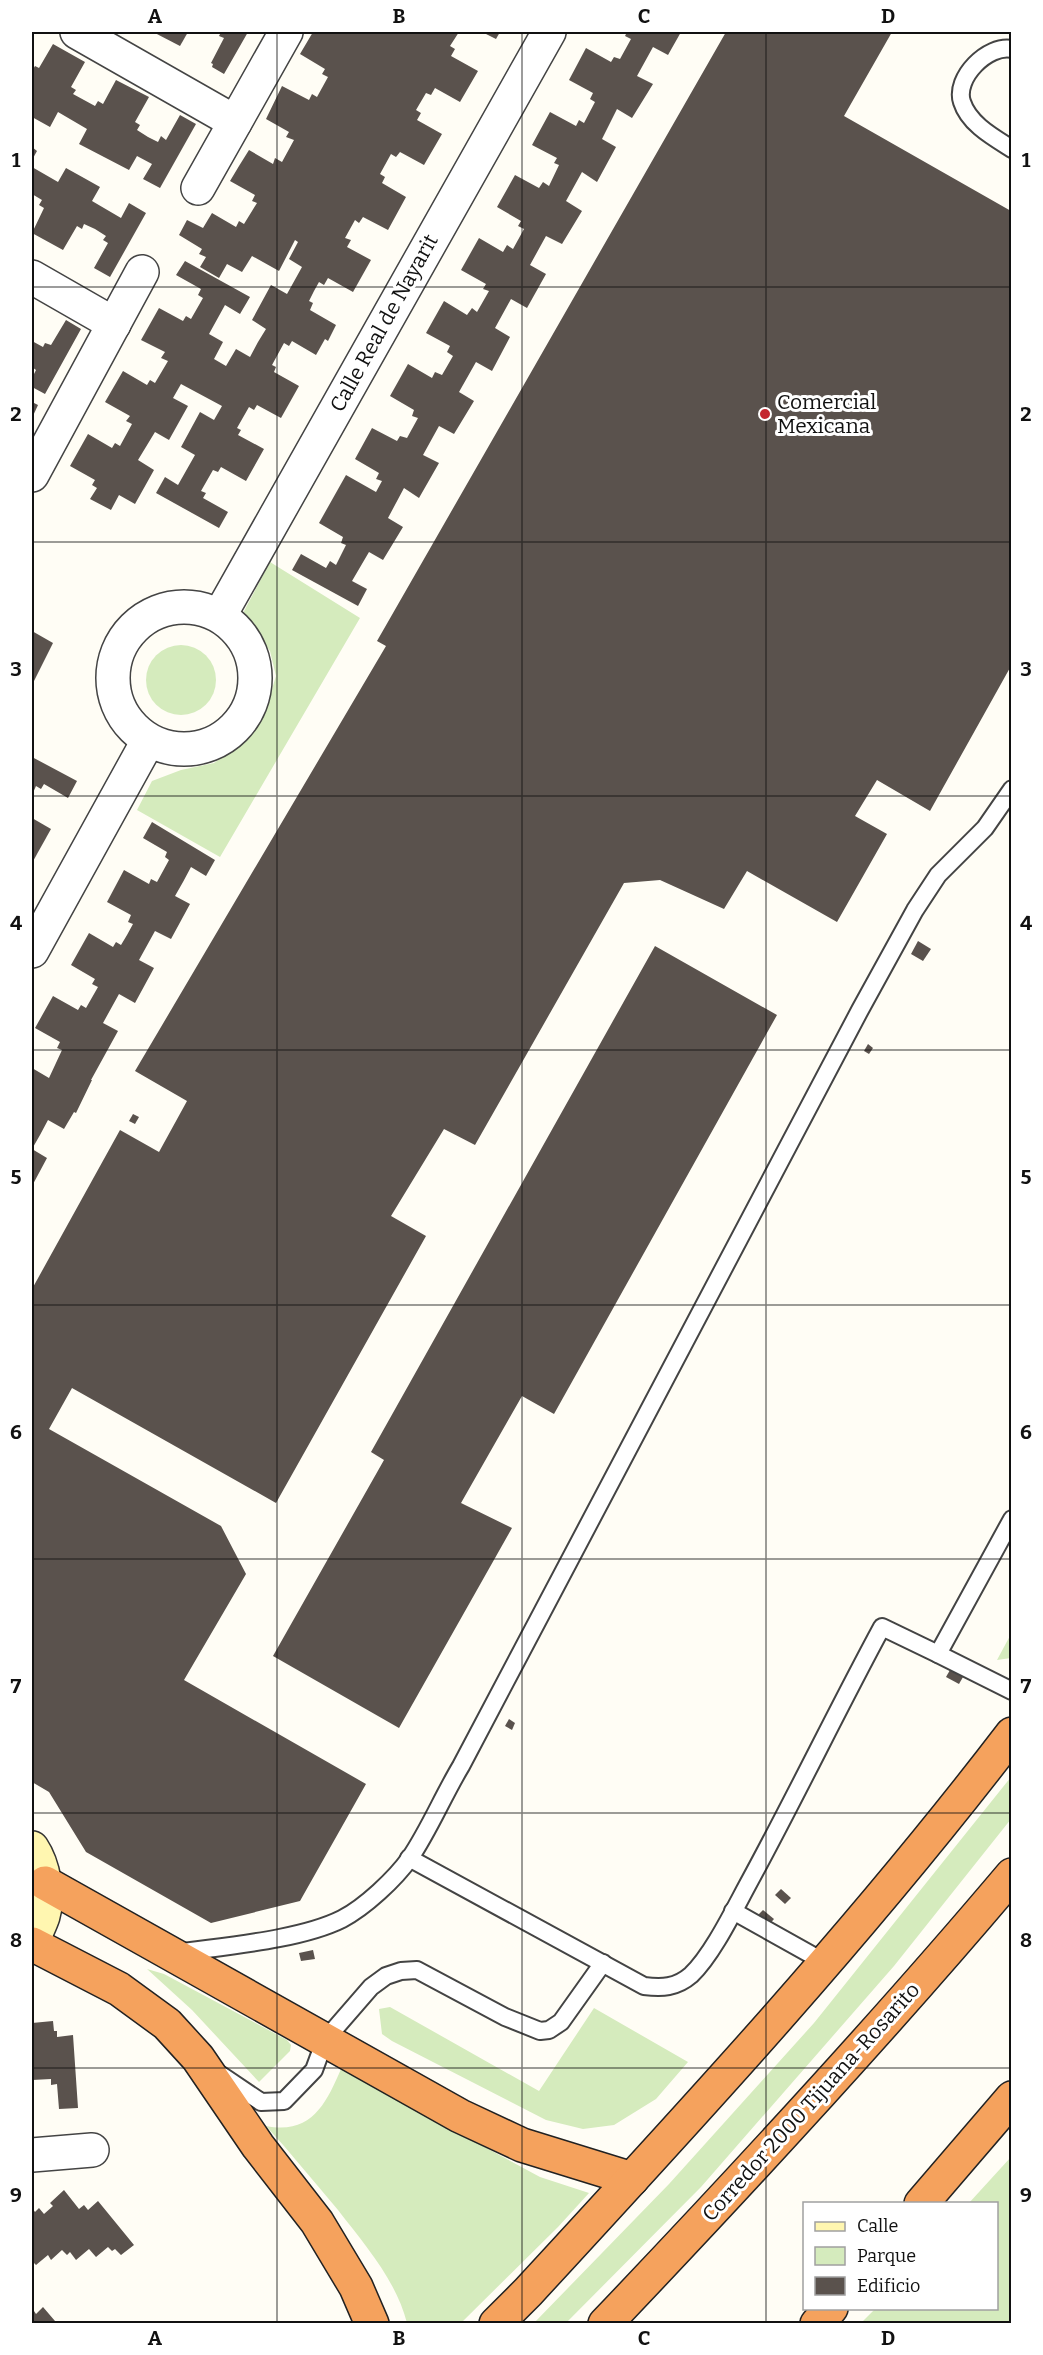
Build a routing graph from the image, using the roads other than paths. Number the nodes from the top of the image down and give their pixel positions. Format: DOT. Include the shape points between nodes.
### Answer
graph roads {
  1 [pos="76,32"];
  2 [pos="286,32"];
  3 [pos="549,32"];
  4 [pos="1011,49"];
  5 [pos="235,122"];
  6 [pos="1011,149"];
  7 [pos="198,188"];
  8 [pos="142,272"];
  9 [pos="32,277"];
  10 [pos="114,324"];
  11 [pos="32,475"];
  12 [pos="220,615"];
  13 [pos="148,741"];
  14 [pos="1011,789"];
  15 [pos="32,951"];
  16 [pos="1011,1519"];
  17 [pos="938,1654"];
  18 [pos="1011,1691"];
  19 [pos="1011,1734"];
  20 [pos="32,1848"];
  21 [pos="409,1858"];
  22 [pos="1011,1875"];
  23 [pos="45,1883"];
  24 [pos="733,1911"];
  25 [pos="32,1943"];
  26 [pos="173,1954"];
  27 [pos="603,1963"];
  28 [pos="826,1963"];
  29 [pos="325,2040"];
  30 [pos="198,2058"];
  31 [pos="1011,2098"];
  32 [pos="92,2150"];
  33 [pos="32,2155"];
  34 [pos="632,2179"];
  35 [pos="923,2202"];
  36 [pos="829,2310"];
  37 [pos="372,2324"];
  38 [pos="496,2324"];
  39 [pos="604,2324"];
  40 [pos="818,2324"];
  1 -- 5 [label="street"];
  2 -- 5 [label="street"];
  3 -- 12 [label="street, Calle Real de Nayarit"];
  4 -- 6 [label="lane" via="986,55 970,69 962,84 961,100 976,123"];
  5 -- 7 [label="street"];
  8 -- 10 [label="street"];
  9 -- 10 [label="street"];
  10 -- 11 [label="street"];
  12 -- 13 [label="street" via="189,606 157,611 130,629 115,657 112,689 125,719"];
  12 -- 13 [label="street" via="244,637 256,667 254,699 238,727 211,746 179,751"];
  13 -- 15 [label="street"];
  14 -- 21 [label="lane" via="985,828 938,875 915,910"];
  16 -- 17 [label="lane"];
  17 -- 18 [label="lane"];
  17 -- 24 [label="lane" via="882,1627"];
  19 -- 28 [label="highway"];
  20 -- 23 [label="main road"];
  21 -- 26 [label="lane" via="378,1892 342,1919 273,1938"];
  21 -- 27 [label="lane"];
  22 -- 39 [label="highway, Corredor 2000 Tijuana-Rosarito" via="934,1966"];
  23 -- 25 [label="main road" via="43,1915"];
  23 -- 26 [label="highway"];
  24 -- 27 [label="lane" via="704,1959 677,1984 664,1988 644,1986"];
  24 -- 28 [label="lane"];
  25 -- 30 [label="highway" via="119,1989 167,2024"];
  26 -- 29 [label="highway"];
  27 -- 29 [label="lane" via="561,2022 549,2030 529,2028 417,1970 386,1976 371,1987"];
  28 -- 34 [label="highway"];
  29 -- 30 [label="lane" via="314,2070 284,2101 261,2102"];
  29 -- 34 [label="highway" via="459,2116 522,2145"];
  30 -- 37 [label="highway" via="258,2146 317,2222 356,2288"];
  31 -- 35 [label="highway"];
  32 -- 33 [label="street"];
  34 -- 38 [label="highway"];
  36 -- 40 [label="highway"];
}
